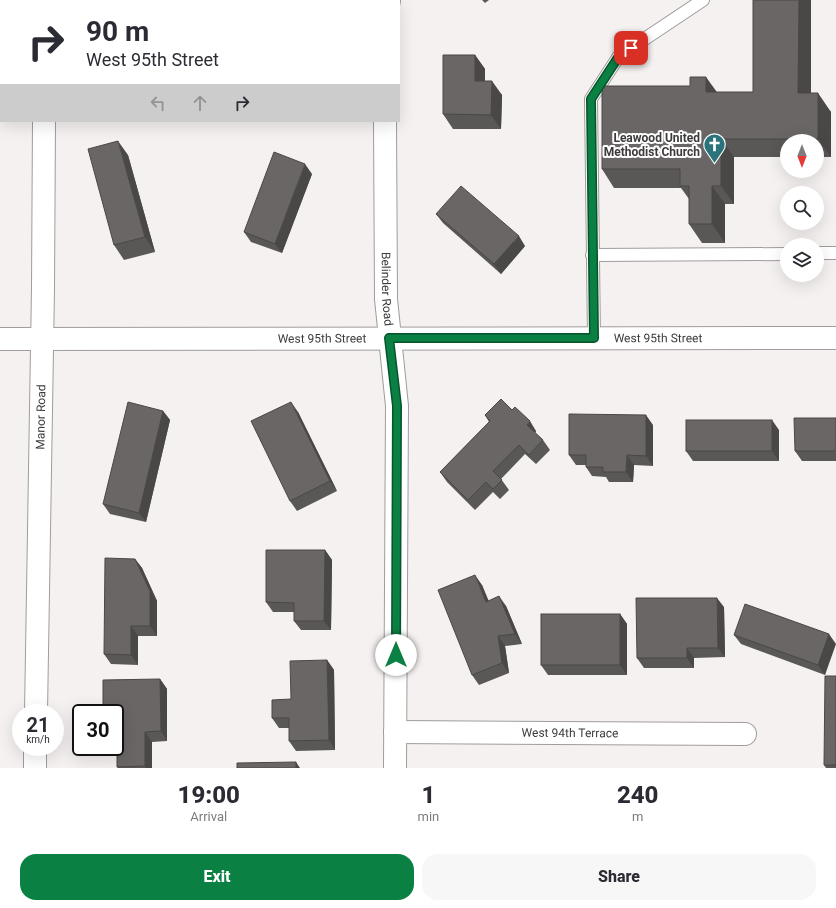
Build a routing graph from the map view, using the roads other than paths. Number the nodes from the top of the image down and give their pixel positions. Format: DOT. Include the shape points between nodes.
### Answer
graph roads {
  1 [pos="703,0"];
  2 [pos="44,122"];
  3 [pos="386,122"];
  4 [pos="836,253"];
  5 [pos="780,254"];
  6 [pos="824,254"];
  7 [pos="592,255"];
  8 [pos="41,338"];
  9 [pos="389,338"];
  10 [pos="594,338"];
  11 [pos="836,338"];
  12 [pos="0,339"];
  13 [pos="36,704"];
  14 [pos="395,732"];
  15 [pos="745,734"];
  16 [pos="35,756"];
  17 [pos="35,768"];
  18 [pos="395,768"];
  1 -- 7 [label="lane" via="619,56 591,99"];
  2 -- 8 [label="street, Manor Road"];
  3 -- 9 [label="street, Belinder Road" via="386,299"];
  4 -- 6 [label="lane"];
  5 -- 7 [label="lane"];
  7 -- 10 [label="lane"];
  8 -- 9 [label="street, West 95th Street"];
  8 -- 12 [label="street, West 95th Street"];
  8 -- 13 [label="street, Manor Road"];
  9 -- 10 [label="street, West 95th Street"];
  9 -- 14 [label="street, Belinder Road" via="397,406"];
  10 -- 11 [label="street, West 95th Street"];
  14 -- 15 [label="street, West 94th Terrace"];
  14 -- 18 [label="street, Belinder Road"];
  16 -- 17 [label="street"];
}
